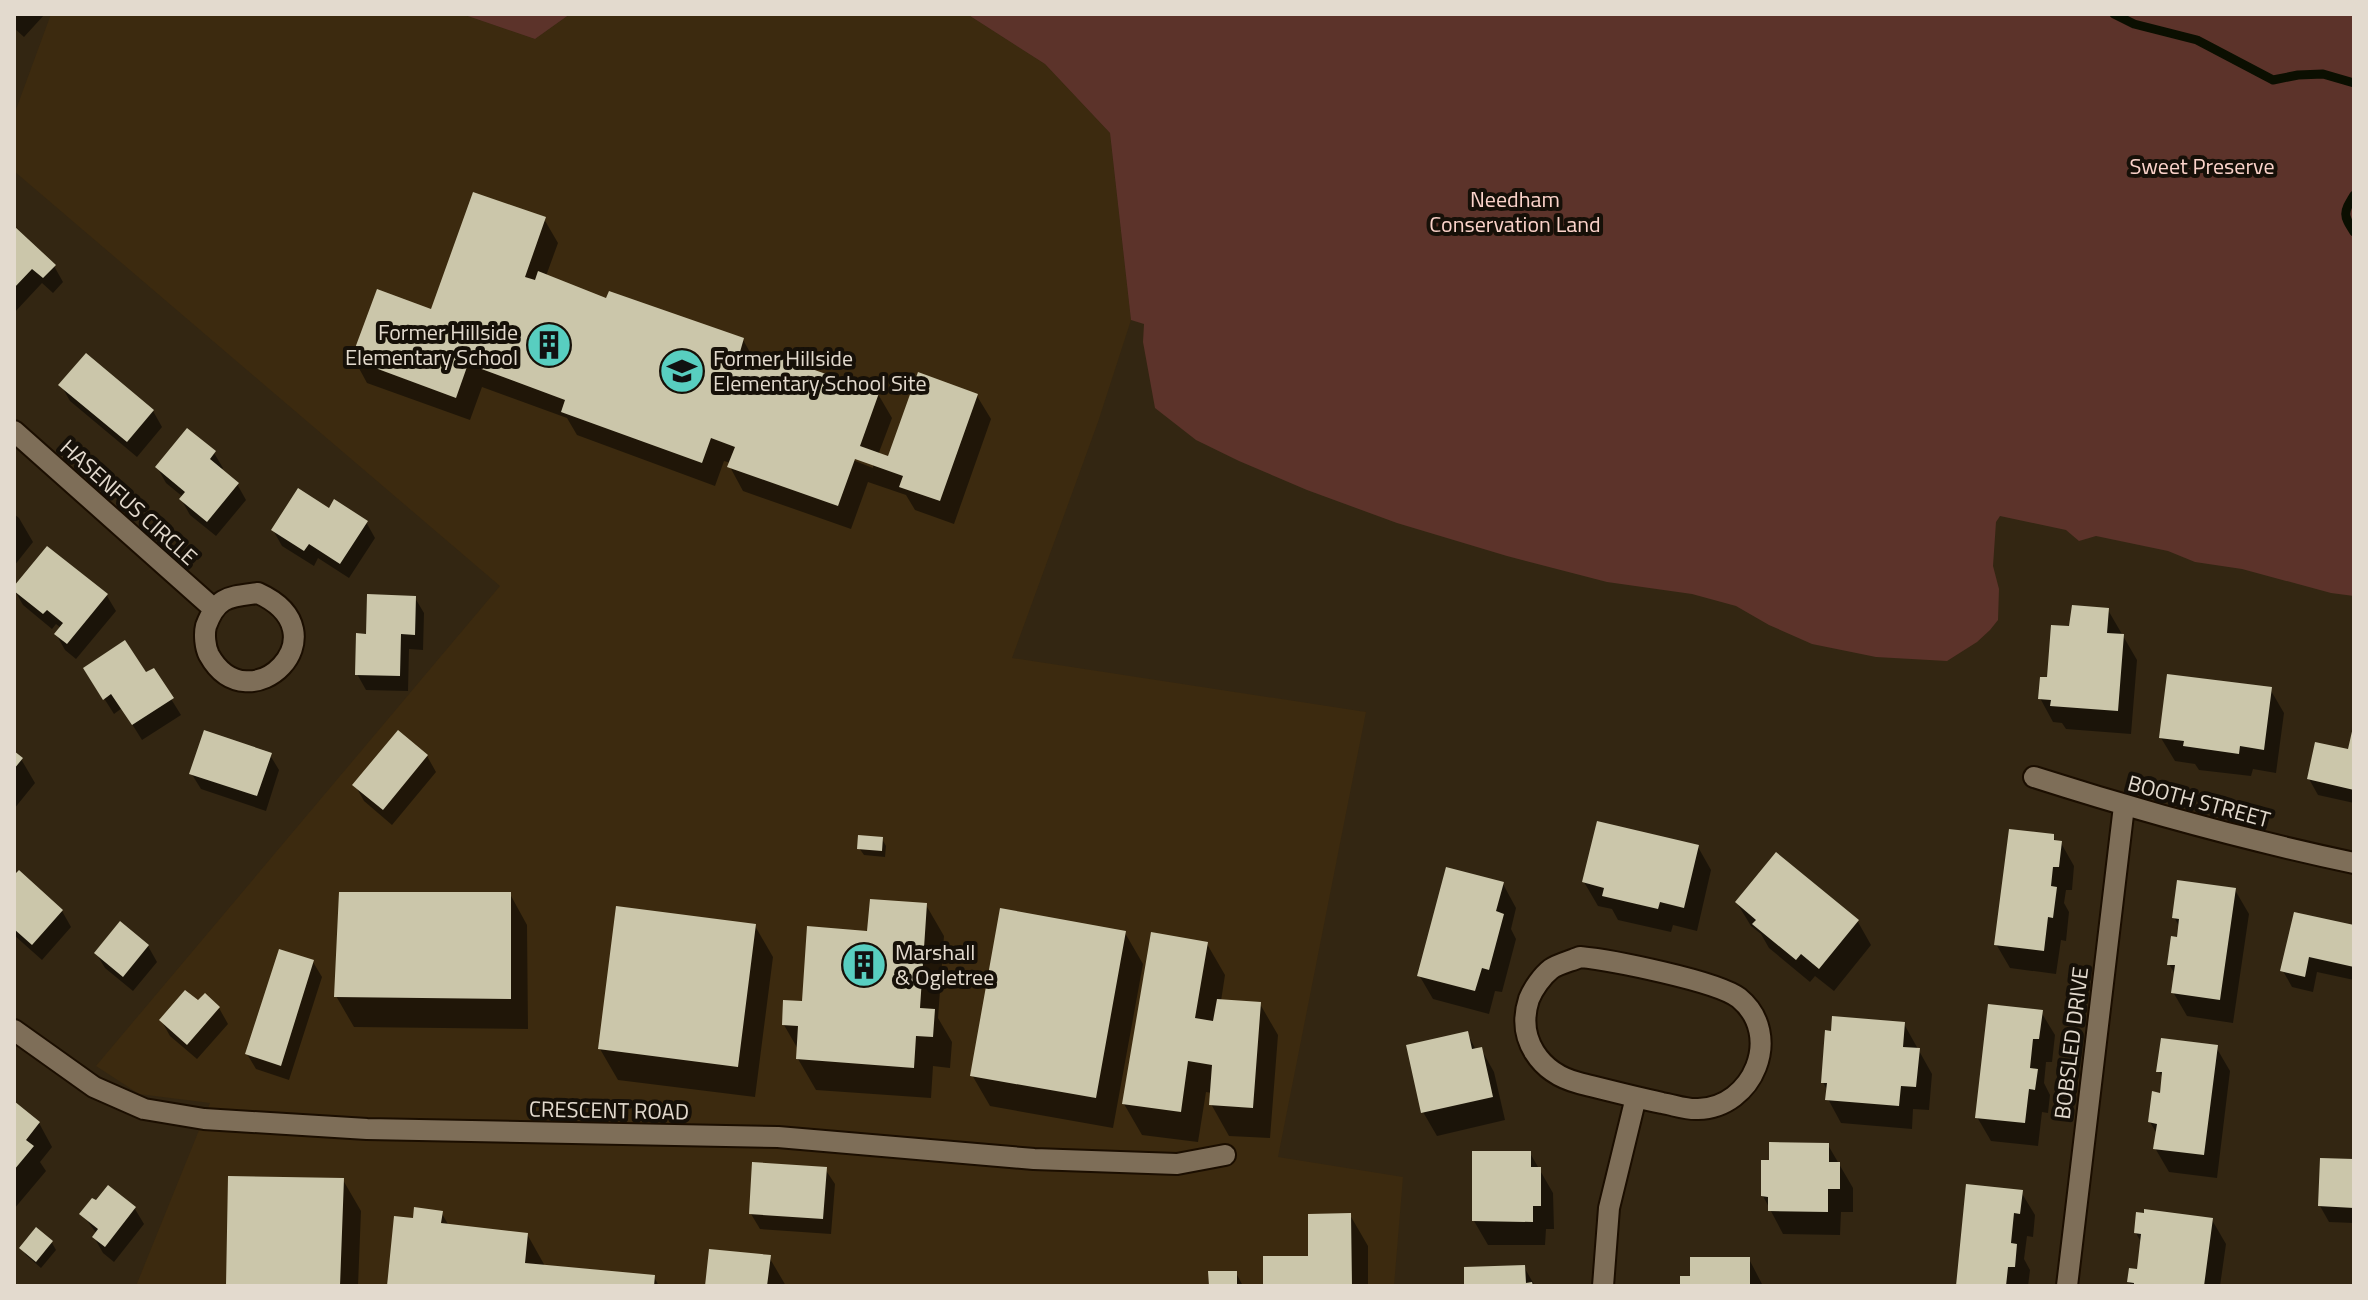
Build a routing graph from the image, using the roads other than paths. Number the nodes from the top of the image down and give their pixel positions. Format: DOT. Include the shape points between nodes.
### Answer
graph roads {
  1 [pos="14,431"];
  2 [pos="213,608"];
  3 [pos="2034,777"];
  4 [pos="2124,806"];
  5 [pos="2354,863"];
  6 [pos="14,1030"];
  7 [pos="1636,1097"];
  8 [pos="1225,1155"];
  9 [pos="1603,1286"];
  10 [pos="2067,1286"];
  1 -- 2 [label="street, HASENFUS CIRCLE"];
  2 -- 2 [label="street" via="230,597 258,593 277,602 292,621 295,641 284,666 264,680 241,682 221,673 207,652 205,631"];
  3 -- 4 [label="street, BOOTH STREET"];
  4 -- 5 [label="street, BOOTH STREET"];
  4 -- 10 [label="street, BOBSLED DRIVE"];
  6 -- 8 [label="street, CRESCENT ROAD" via="94,1087 144,1109 204,1119 367,1129 778,1137 1034,1159 1177,1164"];
  7 -- 7 [label="street" via="1695,1110 1734,1099 1748,1086 1760,1061 1753,1015 1739,998 1718,987 1604,959 1580,957 1551,969 1532,990 1525,1012 1525,1033 1535,1055 1564,1079"];
  7 -- 9 [label="street" via="1609,1208"];
}
